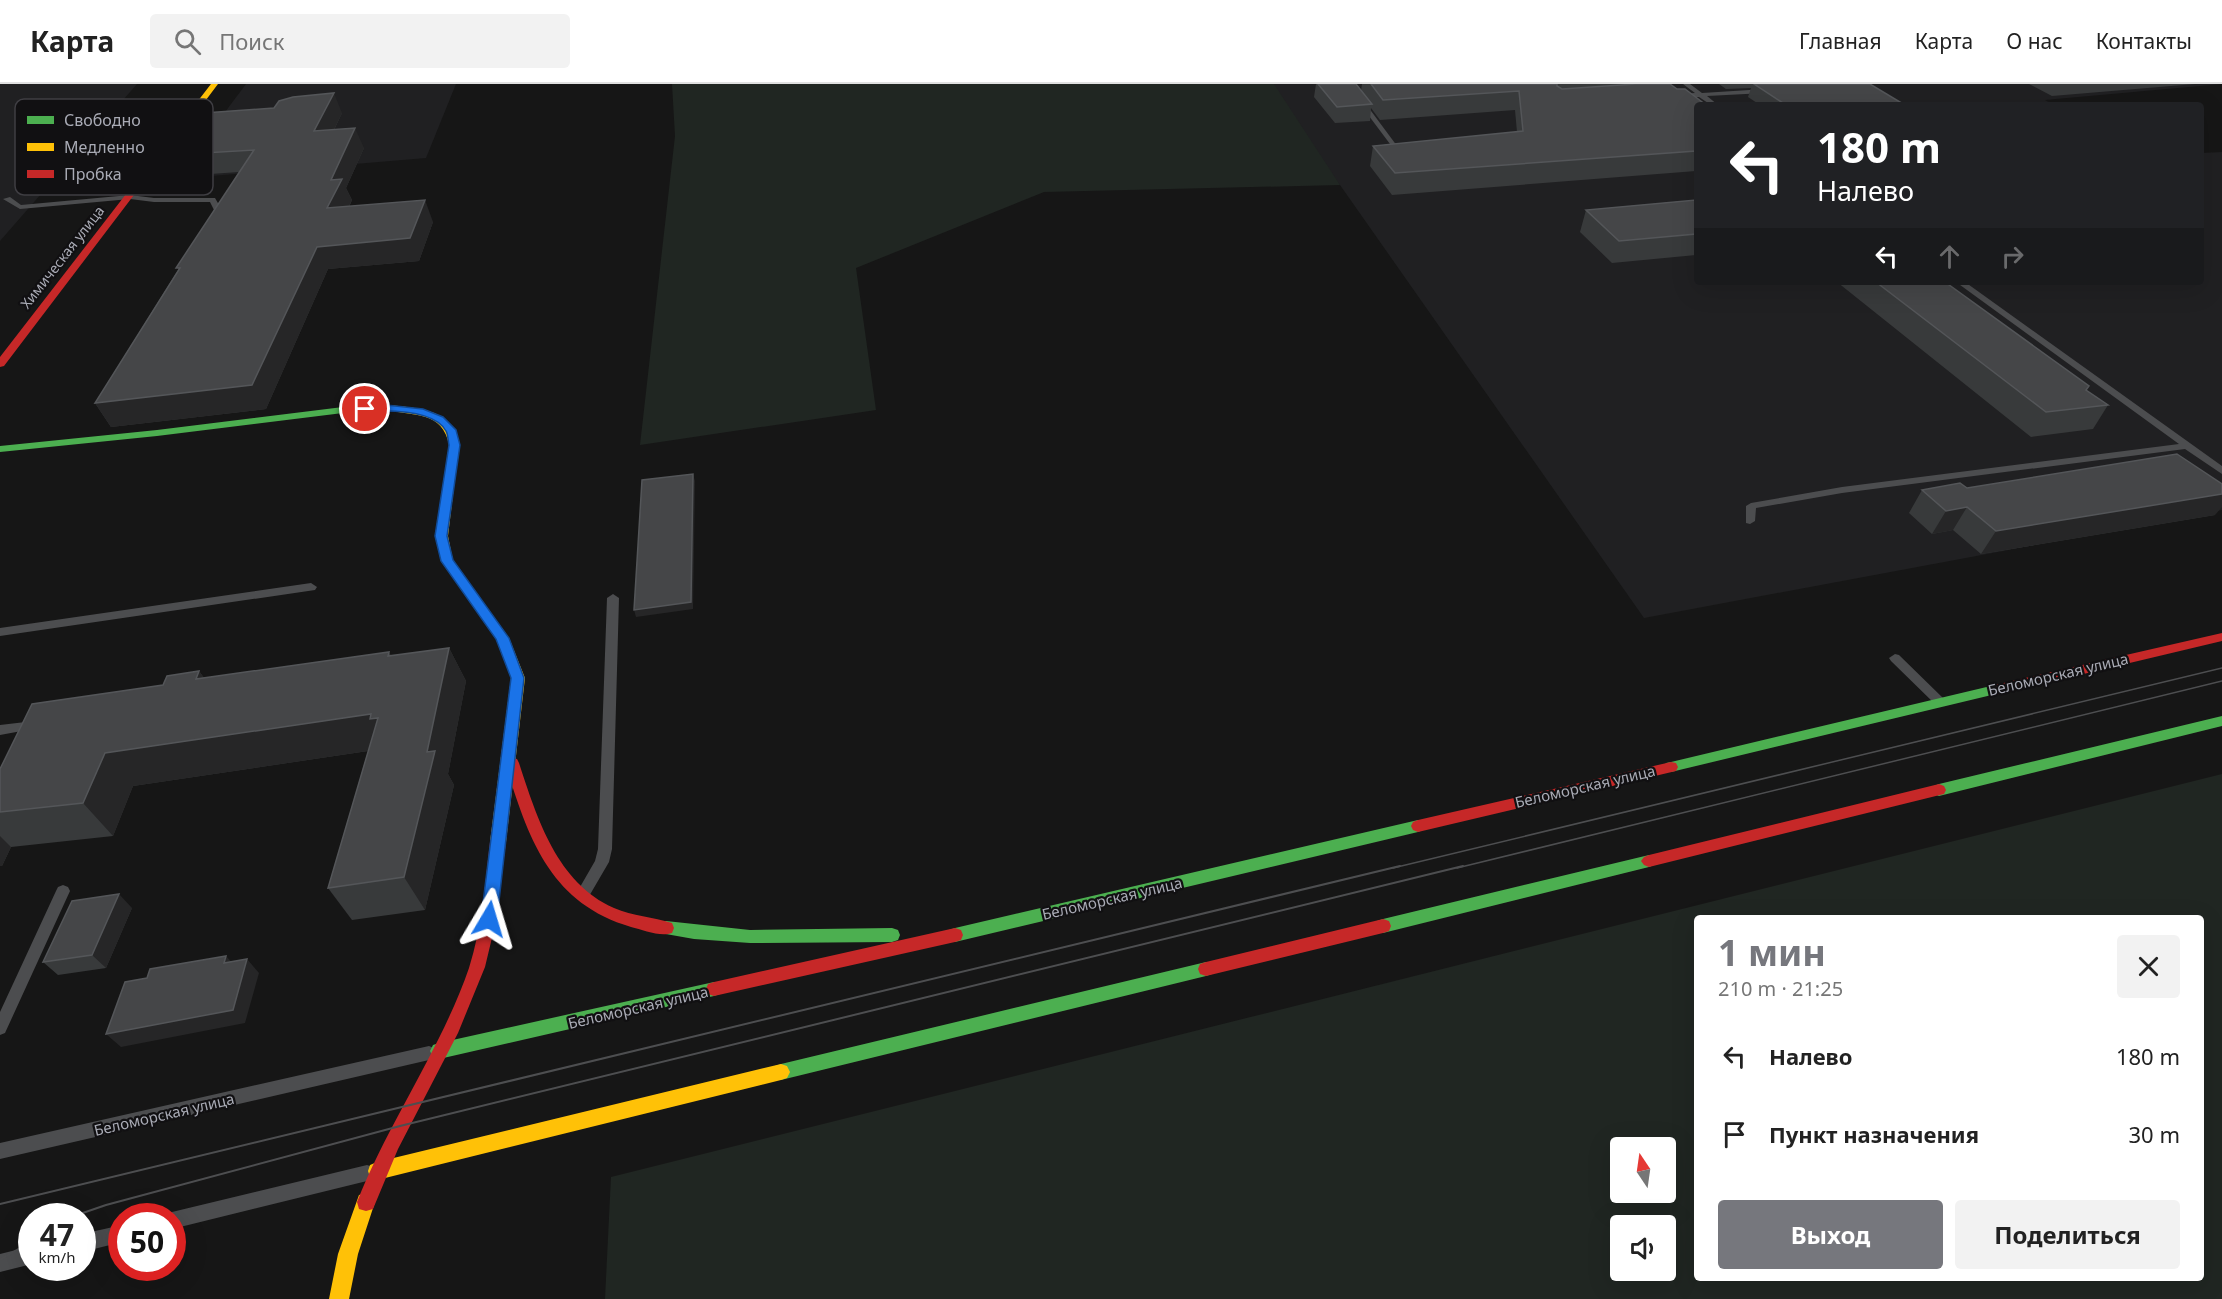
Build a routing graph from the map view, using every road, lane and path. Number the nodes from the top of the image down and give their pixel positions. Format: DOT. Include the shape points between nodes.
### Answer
graph roads {
  1 [pos="215,84"];
  2 [pos="1348,84"];
  3 [pos="1686,84"];
  4 [pos="1778,90"];
  5 [pos="1700,94"];
  6 [pos="1668,97"];
  7 [pos="204,99"];
  8 [pos="1711,102"];
  9 [pos="1402,157"];
  10 [pos="130,197"];
  11 [pos="7,200"];
  12 [pos="207,228"];
  13 [pos="1964,285"];
  14 [pos="3,356"];
  15 [pos="2187,446"];
  16 [pos="0,449"];
  17 [pos="2222,471"];
  18 [pos="1750,521"];
  19 [pos="311,587"];
  20 [pos="614,598"];
  21 [pos="0,632"];
  22 [pos="2222,637"];
  23 [pos="1895,658"];
  24 [pos="1940,702"];
  25 [pos="2222,721"];
  26 [pos="46,724"];
  27 [pos="0,730"];
  28 [pos="509,753"];
  29 [pos="63,891"];
  30 [pos="581,896"];
  31 [pos="964,933"];
  32 [pos="0,1028"];
  33 [pos="439,1050"];
  34 [pos="0,1151"];
  35 [pos="377,1171"];
  36 [pos="186,1218"];
  37 [pos="18,1258"];
  38 [pos="0,1263"];
  39 [pos="339,1299"];
  1 -- 7 [label="main road, Химическая улица"];
  2 -- 9 [label="lane"];
  3 -- 5 [label="lane"];
  4 -- 5 [label="lane"];
  5 -- 6 [label="lane"];
  5 -- 8 [label="lane"];
  10 -- 11 [label="lane" via="20,207"];
  10 -- 12 [label="lane" via="212,200 218,210"];
  10 -- 14 [label="main road, Химическая улица"];
  13 -- 15 [label="lane"];
  15 -- 17 [label="lane"];
  15 -- 18 [label="lane" via="1842,490 1751,506"];
  16 -- 28 [label="main road" via="344,410 386,408 439,419 451,430 454,445 441,536 447,561 503,638 518,678"];
  19 -- 21 [label="lane"];
  20 -- 30 [label="lane" via="605,849 595,876"];
  22 -- 24 [label="main road, Беломорская улица"];
  23 -- 24 [label="lane"];
  24 -- 31 [label="main road, Беломорская улица"];
  25 -- 35 [label="main road"];
  26 -- 27 [label="lane"];
  28 -- 30 [label="main road" via="523,801 552,863"];
  28 -- 33 [label="main road" via="489,919 473,978"];
  29 -- 32 [label="lane"];
  30 -- 31 [label="main road" via="603,911 703,936"];
  31 -- 33 [label="main road, Беломорская улица"];
  33 -- 34 [label="lane, Беломорская улица"];
  33 -- 35 [label="main road"];
  35 -- 36 [label="lane"];
  35 -- 39 [label="main road" via="348,1254"];
  37 -- 38 [label="lane"];
}
